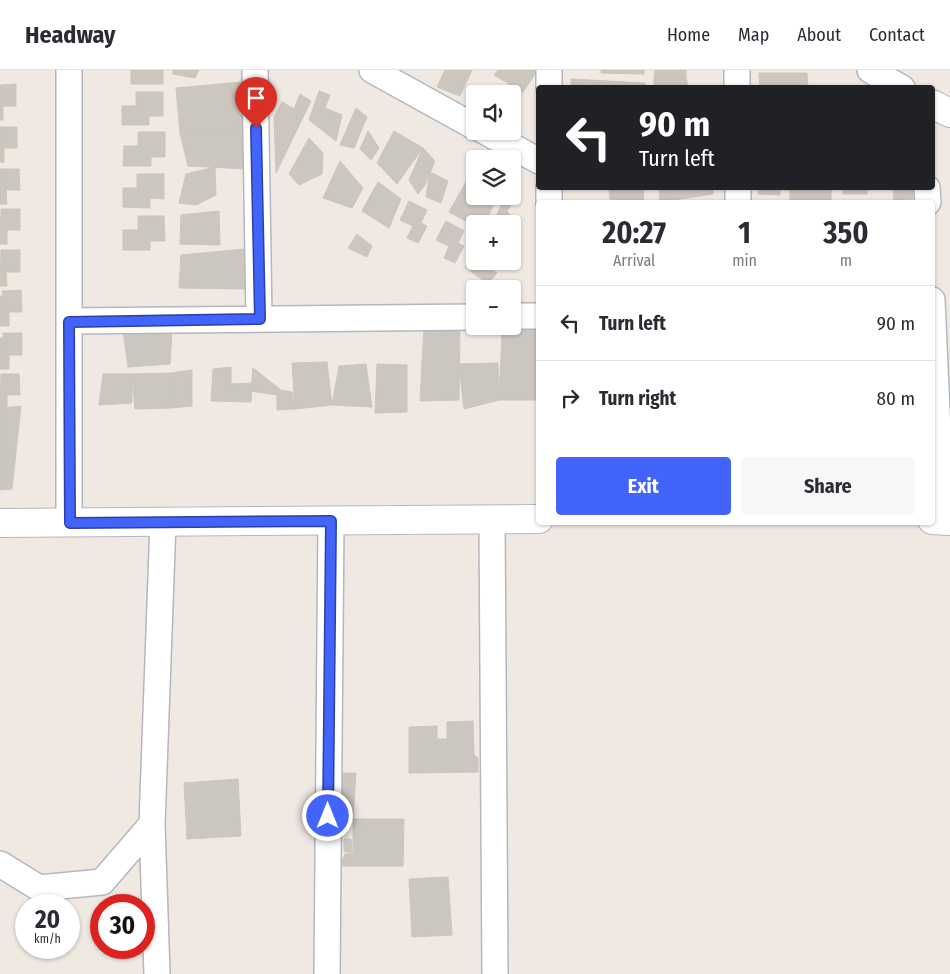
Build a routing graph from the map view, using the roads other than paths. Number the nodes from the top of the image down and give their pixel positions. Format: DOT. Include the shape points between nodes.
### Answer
graph roads {
  1 [pos="69,70"];
  2 [pos="255,70"];
  3 [pos="372,70"];
  4 [pos="549,70"];
  5 [pos="737,70"];
  6 [pos="870,70"];
  7 [pos="549,85"];
  8 [pos="737,85"];
  9 [pos="897,85"];
  10 [pos="935,106"];
  11 [pos="950,113"];
  12 [pos="466,121"];
  13 [pos="500,140"];
  14 [pos="536,160"];
  15 [pos="521,316"];
  16 [pos="536,316"];
  17 [pos="466,317"];
  18 [pos="260,319"];
  19 [pos="69,322"];
  20 [pos="935,366"];
  21 [pos="492,519"];
  22 [pos="536,519"];
  23 [pos="942,520"];
  24 [pos="331,521"];
  25 [pos="163,522"];
  26 [pos="70,523"];
  27 [pos="0,524"];
  28 [pos="152,824"];
  29 [pos="0,864"];
  30 [pos="156,974"];
  31 [pos="327,974"];
  32 [pos="495,974"];
  1 -- 19 [label="street"];
  2 -- 18 [label="street"];
  3 -- 12 [label="street"];
  4 -- 7 [label="street"];
  5 -- 8 [label="street"];
  6 -- 9 [label="street"];
  10 -- 11 [label="street"];
  13 -- 14 [label="street"];
  15 -- 16 [label="street"];
  17 -- 18 [label="street"];
  18 -- 19 [label="street"];
  19 -- 26 [label="street"];
  20 -- 23 [label="street"];
  21 -- 22 [label="street"];
  21 -- 24 [label="street"];
  21 -- 32 [label="street"];
  24 -- 25 [label="street"];
  24 -- 31 [label="street"];
  25 -- 26 [label="street"];
  25 -- 28 [label="street"];
  26 -- 27 [label="street"];
  28 -- 29 [label="street" via="102,882 39,888"];
  28 -- 30 [label="street"];
}
